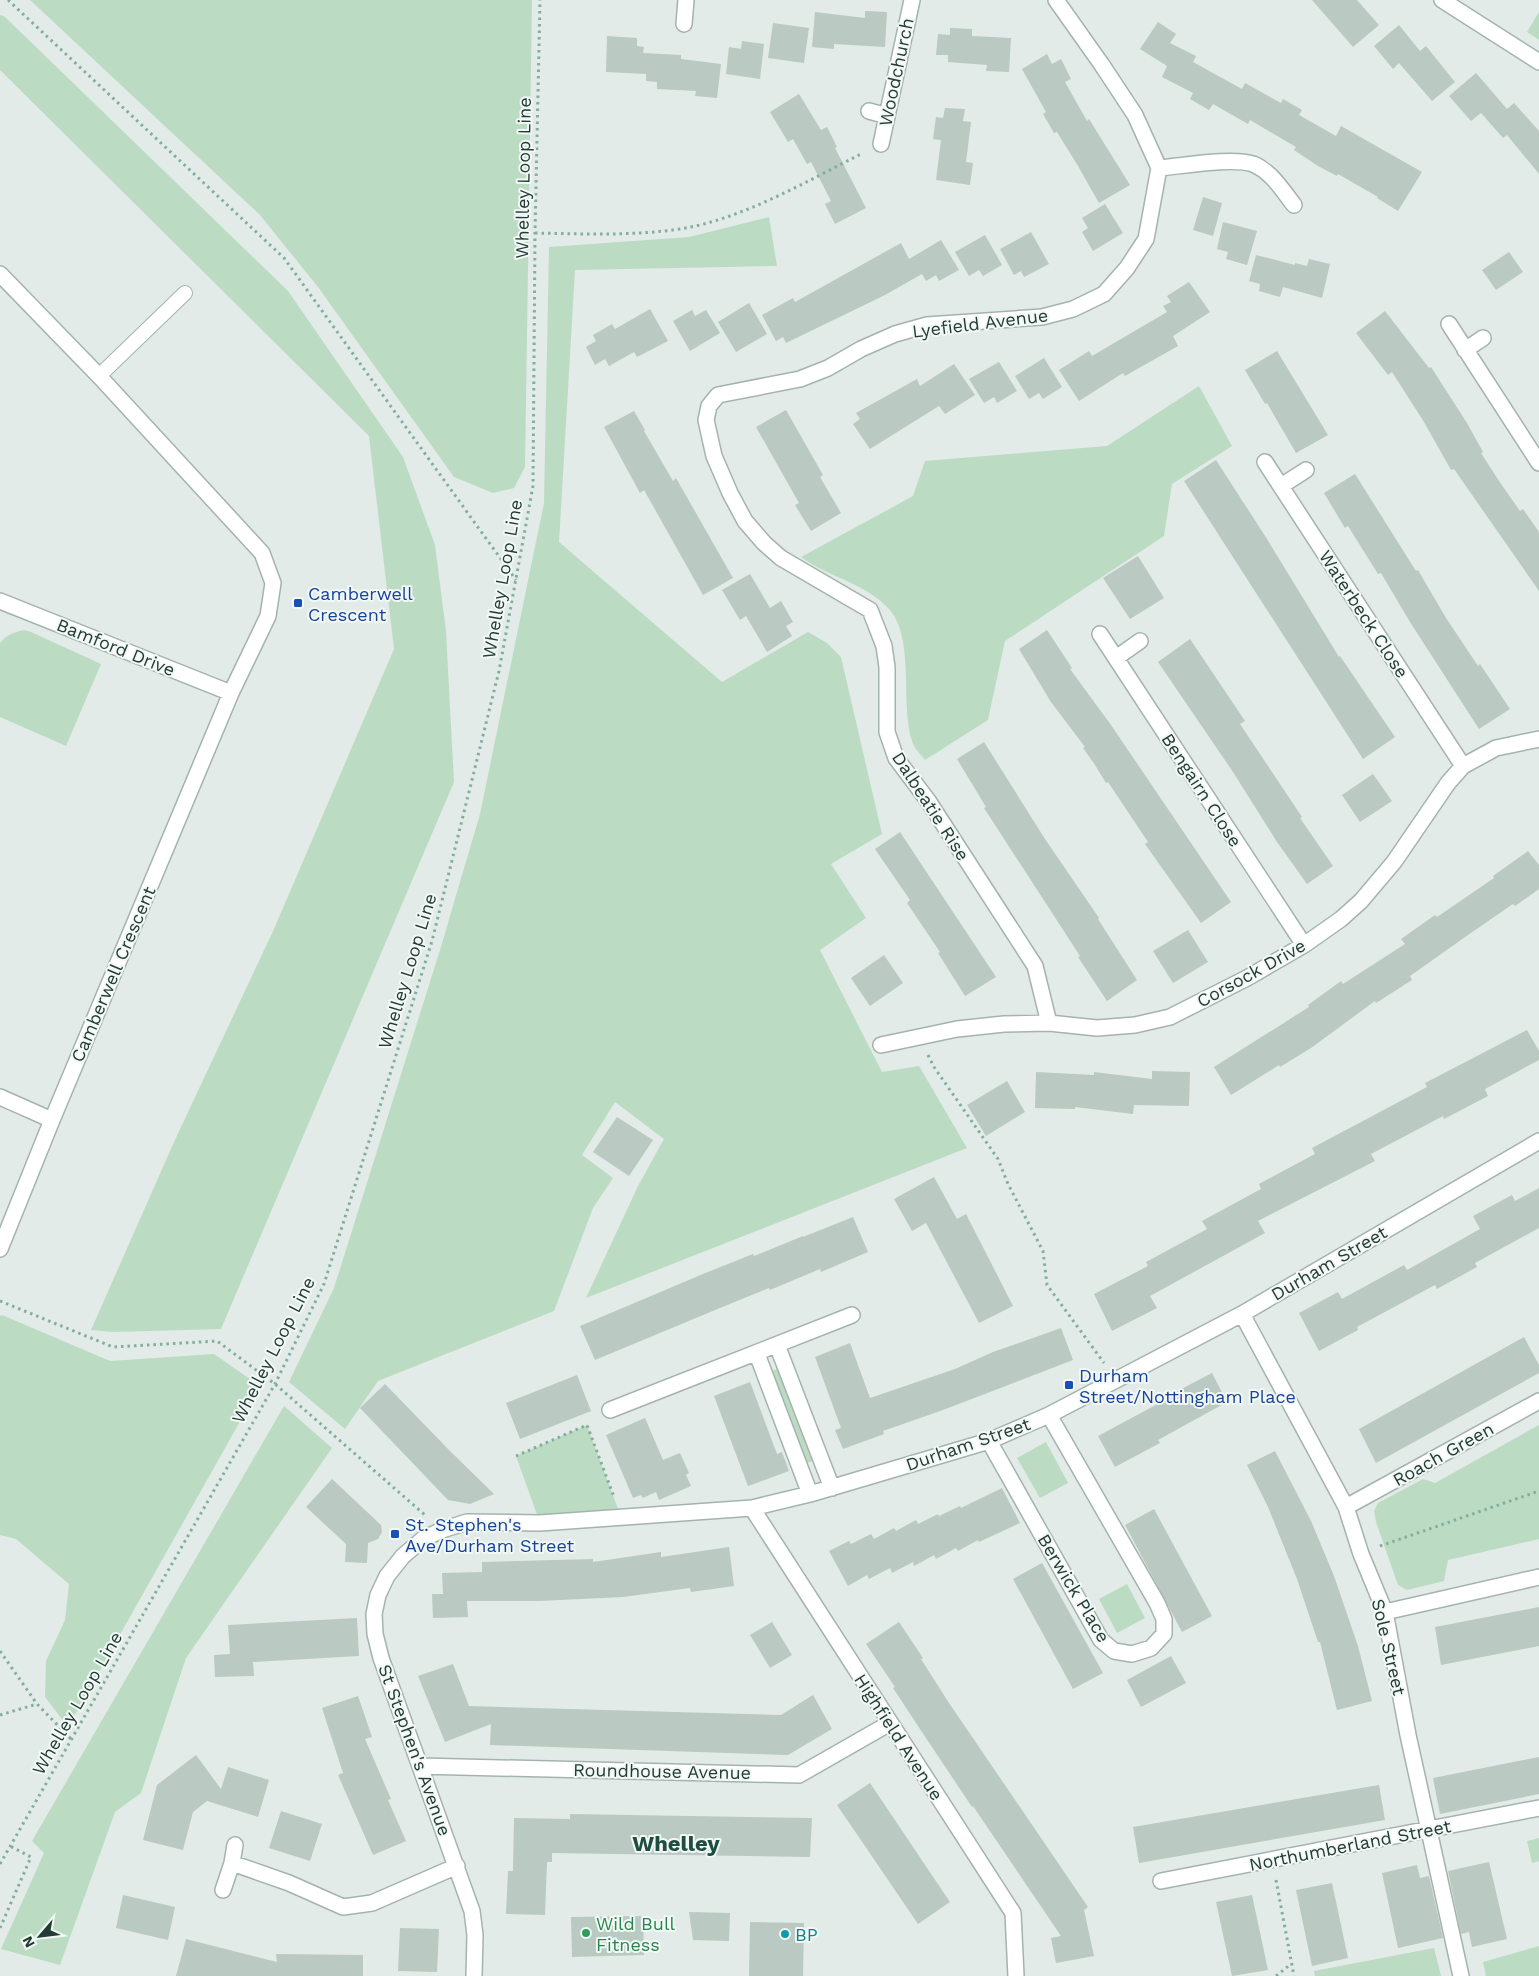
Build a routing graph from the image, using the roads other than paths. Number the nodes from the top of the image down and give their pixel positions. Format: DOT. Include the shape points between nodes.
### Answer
graph roads {
  1 [pos="686,0"];
  2 [pos="912,0"];
  3 [pos="1056,0"];
  4 [pos="1442,0"];
  5 [pos="684,24"];
  6 [pos="1539,62"];
  7 [pos="869,111"];
  8 [pos="887,116"];
  9 [pos="881,144"];
  10 [pos="1159,168"];
  11 [pos="1294,205"];
  12 [pos="0,274"];
  13 [pos="185,293"];
  14 [pos="1448,324"];
  15 [pos="1483,338"];
  16 [pos="1466,350"];
  17 [pos="99,376"];
  18 [pos="709,406"];
  19 [pos="1264,462"];
  20 [pos="1539,464"];
  21 [pos="1306,470"];
  22 [pos="1281,486"];
  23 [pos="0,601"];
  24 [pos="1100,634"];
  25 [pos="1140,641"];
  26 [pos="1116,658"];
  27 [pos="231,693"];
  28 [pos="1539,738"];
  29 [pos="1463,766"];
  30 [pos="1304,945"];
  31 [pos="1049,1023"];
  32 [pos="882,1045"];
  33 [pos="0,1097"];
  34 [pos="52,1120"];
  35 [pos="1539,1141"];
  36 [pos="0,1249"];
  37 [pos="1242,1314"];
  38 [pos="852,1315"];
  39 [pos="777,1345"];
  40 [pos="757,1354"];
  41 [pos="1539,1401"];
  42 [pos="610,1410"];
  43 [pos="1049,1415"];
  44 [pos="989,1441"];
  45 [pos="832,1488"];
  46 [pos="810,1494"];
  47 [pos="1346,1507"];
  48 [pos="752,1508"];
  49 [pos="423,1539"];
  50 [pos="1539,1577"];
  51 [pos="1385,1612"];
  52 [pos="890,1723"];
  53 [pos="420,1766"];
  54 [pos="1539,1808"];
  55 [pos="1429,1830"];
  56 [pos="235,1844"];
  57 [pos="232,1863"];
  58 [pos="457,1866"];
  59 [pos="1161,1881"];
  60 [pos="223,1890"];
  61 [pos="474,1976"];
  62 [pos="1016,1976"];
  63 [pos="1462,1976"];
  1 -- 5 [label="street"];
  2 -- 8 [label="street, Woodchurch"];
  3 -- 10 [label="street" via="1135,115"];
  4 -- 6 [label="street"];
  7 -- 8 [label="street"];
  8 -- 9 [label="street, Woodchurch"];
  10 -- 11 [label="street" via="1232,162 1254,164 1274,178"];
  10 -- 18 [label="street, Lyefield Avenue" via="1146,239 1104,294 1073,309 1042,317 934,324 895,334 800,379 718,395"];
  12 -- 17 [label="street, Camberwell Crescent"];
  13 -- 17 [label="lane"];
  14 -- 16 [label="street"];
  15 -- 16 [label="street"];
  16 -- 20 [label="street"];
  17 -- 27 [label="street, Camberwell Crescent" via="262,553 273,583 268,616"];
  18 -- 31 [label="street, Dalbeatie Rise" via="706,420 714,456 745,521 781,558 870,610 884,646 887,732 896,758 929,802 1035,966"];
  19 -- 22 [label="street, Waterbeck Close"];
  21 -- 22 [label="street"];
  22 -- 29 [label="street, Waterbeck Close"];
  23 -- 27 [label="street, Bamford Drive"];
  24 -- 26 [label="street, Bengairn Close"];
  25 -- 26 [label="street"];
  26 -- 30 [label="street, Bengairn Close"];
  27 -- 34 [label="street, Camberwell Crescent"];
  28 -- 29 [label="street, Corsock Drive" via="1496,748"];
  29 -- 30 [label="street, Corsock Drive" via="1394,862 1361,901 1342,919"];
  30 -- 31 [label="street, Corsock Drive" via="1248,978 1170,1017 1135,1025 1097,1028"];
  31 -- 32 [label="street, Corsock Drive" via="957,1029"];
  33 -- 34 [label="street"];
  34 -- 36 [label="street, Camberwell Crescent"];
  35 -- 37 [label="street, Durham Street"];
  37 -- 43 [label="street, Durham Street"];
  37 -- 47 [label="street, Sole Street"];
  38 -- 39 [label="street"];
  39 -- 40 [label="street"];
  39 -- 45 [label="street"];
  40 -- 42 [label="street"];
  40 -- 46 [label="street"];
  41 -- 47 [label="street, Roach Green"];
  43 -- 44 [label="street, Durham Street"];
  43 -- 44 [label="street, Berwick Place" via="1157,1602 1164,1619 1164,1634 1151,1648 1132,1654 1114,1651 1101,1640"];
  44 -- 45 [label="street, Durham Street"];
  45 -- 46 [label="street, Durham Street"];
  46 -- 48 [label="street, Durham Street"];
  47 -- 51 [label="street, Sole Street"];
  48 -- 49 [label="street, Durham Street" via="540,1523 467,1522"];
  48 -- 52 [label="street, Highfield Avenue"];
  49 -- 53 [label="street, St Stephen's Avenue" via="402,1556 387,1576 374,1614 381,1658"];
  50 -- 51 [label="street"];
  51 -- 55 [label="street, Sole Street"];
  52 -- 53 [label="street, Roundhouse Avenue" via="799,1775"];
  52 -- 62 [label="street, Highfield Avenue" via="1013,1913"];
  53 -- 58 [label="street, St Stephen's Avenue"];
  54 -- 55 [label="street, Northumberland Street"];
  55 -- 59 [label="street, Northumberland Street"];
  55 -- 63 [label="street, Sole Street"];
  56 -- 57 [label="street"];
  57 -- 58 [label="street" via="289,1883 343,1908 372,1904"];
  57 -- 60 [label="street"];
  58 -- 61 [label="street, St Stephen's Avenue" via="472,1910"];
}
